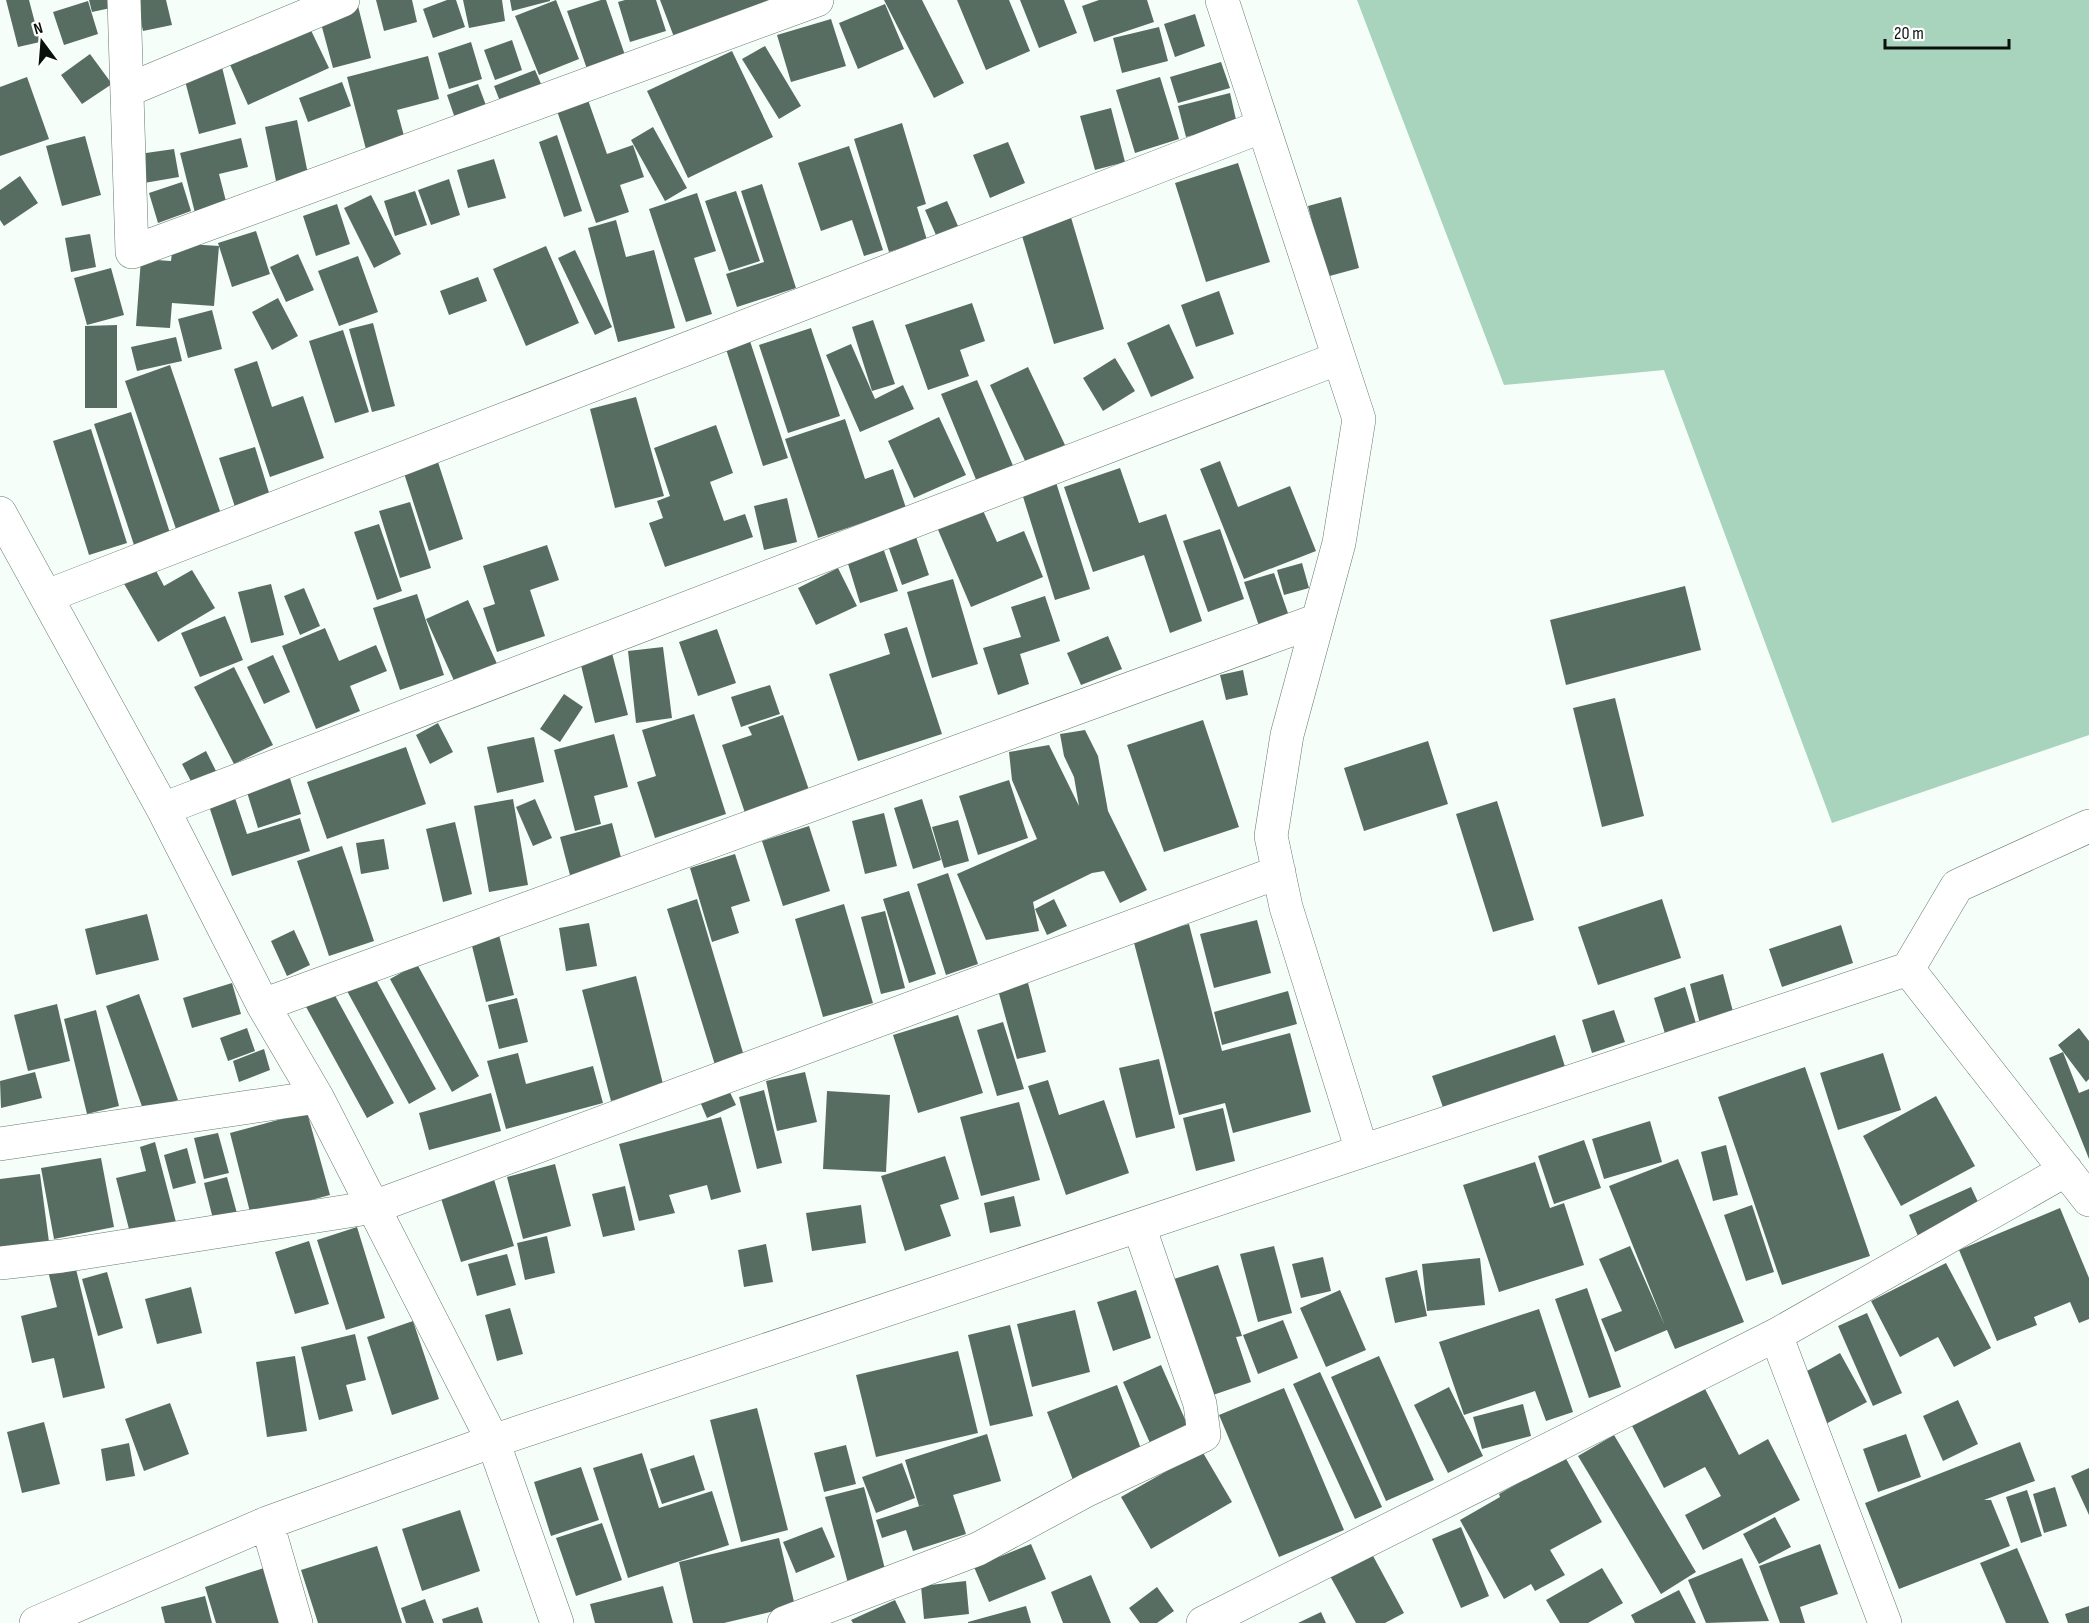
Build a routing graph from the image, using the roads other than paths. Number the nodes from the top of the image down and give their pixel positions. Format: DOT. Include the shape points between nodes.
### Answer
graph roads {
  1 [pos="124,0"];
  2 [pos="343,0"];
  3 [pos="817,0"];
  4 [pos="1222,0"];
  5 [pos="128,90"];
  6 [pos="1263,126"];
  7 [pos="1339,358"];
  8 [pos="0,513"];
  9 [pos="47,596"];
  10 [pos="1318,620"];
  11 [pos="163,809"];
  12 [pos="2089,826"];
  13 [pos="1279,872"];
  14 [pos="1908,969"];
  15 [pos="263,1005"];
  16 [pos="317,1097"];
  17 [pos="0,1144"];
  18 [pos="1362,1151"];
  19 [pos="2066,1170"];
  20 [pos="2089,1200"];
  21 [pos="374,1207"];
  22 [pos="1139,1226"];
  23 [pos="0,1263"];
  24 [pos="1776,1335"];
  25 [pos="493,1441"];
  26 [pos="267,1523"];
  27 [pos="36,1623"];
  28 [pos="296,1623"];
  29 [pos="557,1623"];
  30 [pos="784,1623"];
  31 [pos="1203,1623"];
  32 [pos="1885,1623"];
  1 -- 5 [label="street"];
  2 -- 5 [label="street"];
  3 -- 5 [label="street" via="132,252"];
  4 -- 6 [label="street"];
  6 -- 7 [label="street"];
  6 -- 9 [label="street"];
  7 -- 10 [label="street" via="1359,419 1338,543"];
  7 -- 11 [label="street"];
  8 -- 9 [label="street"];
  9 -- 11 [label="street"];
  10 -- 13 [label="street" via="1285,746 1271,836"];
  10 -- 15 [label="street"];
  11 -- 15 [label="street"];
  12 -- 14 [label="street" via="1957,886"];
  13 -- 18 [label="street" via="1286,907"];
  13 -- 21 [label="street"];
  14 -- 18 [label="street"];
  14 -- 19 [label="street"];
  15 -- 16 [label="street"];
  16 -- 17 [label="street"];
  16 -- 21 [label="street"];
  18 -- 22 [label="street"];
  19 -- 20 [label="street"];
  19 -- 24 [label="street"];
  21 -- 23 [label="street"];
  21 -- 25 [label="street"];
  22 -- 25 [label="street"];
  22 -- 30 [label="street" via="1200,1404 1204,1435 1087,1490 978,1549"];
  24 -- 31 [label="street"];
  24 -- 32 [label="street"];
  25 -- 26 [label="street"];
  25 -- 29 [label="street"];
  26 -- 27 [label="street"];
  26 -- 28 [label="street"];
}
